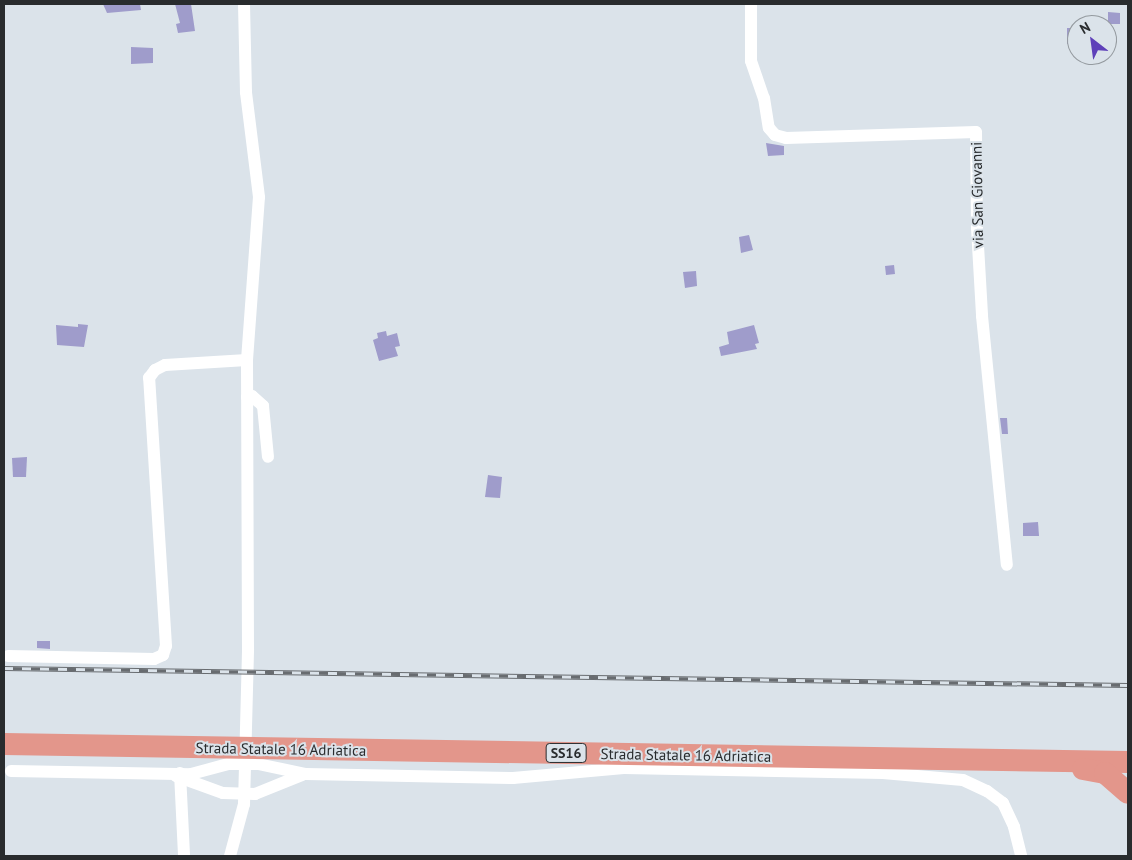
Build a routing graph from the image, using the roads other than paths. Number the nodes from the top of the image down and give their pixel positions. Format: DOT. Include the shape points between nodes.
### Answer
graph roads {
  1 [pos="244,4"];
  2 [pos="751,4"];
  3 [pos="247,360"];
  4 [pos="247,397"];
  5 [pos="268,457"];
  6 [pos="1007,565"];
  7 [pos="8,656"];
  8 [pos="4,732"];
  9 [pos="4,744"];
  10 [pos="1128,747"];
  11 [pos="950,759"];
  12 [pos="1128,762"];
  13 [pos="11,771"];
  14 [pos="306,774"];
  15 [pos="180,775"];
  16 [pos="1128,793"];
  17 [pos="184,856"];
  18 [pos="230,856"];
  19 [pos="1021,856"];
  1 -- 3 [label="street" via="246,92 259,197"];
  2 -- 6 [label="street, via San Giovanni" via="751,61 764,98 769,128 775,135 786,138 976,132 982,316"];
  3 -- 4 [label="street"];
  3 -- 7 [label="street" via="165,365 154,370 149,378 166,646 163,655 154,659"];
  4 -- 5 [label="street" via="252,396 264,406"];
  4 -- 18 [label="street" via="248,649 244,804"];
  8 -- 10 [label="highway, Strada Statale 16 Adriatica / SS16"];
  9 -- 11 [label="highway, Strada Statale 16 Adriatica / SS16"];
  11 -- 12 [label="highway, Strada Statale 16 Adriatica / SS16"];
  11 -- 16 [label="highway" via="1015,768 1096,769 1116,780"];
  13 -- 15 [label="street" via="165,772"];
  14 -- 15 [label="street" via="258,764 228,764"];
  14 -- 15 [label="street" via="255,794 223,793"];
  14 -- 19 [label="street" via="514,778 624,768 883,773 963,780 987,790 1003,803 1014,827"];
  15 -- 17 [label="street"];
}
